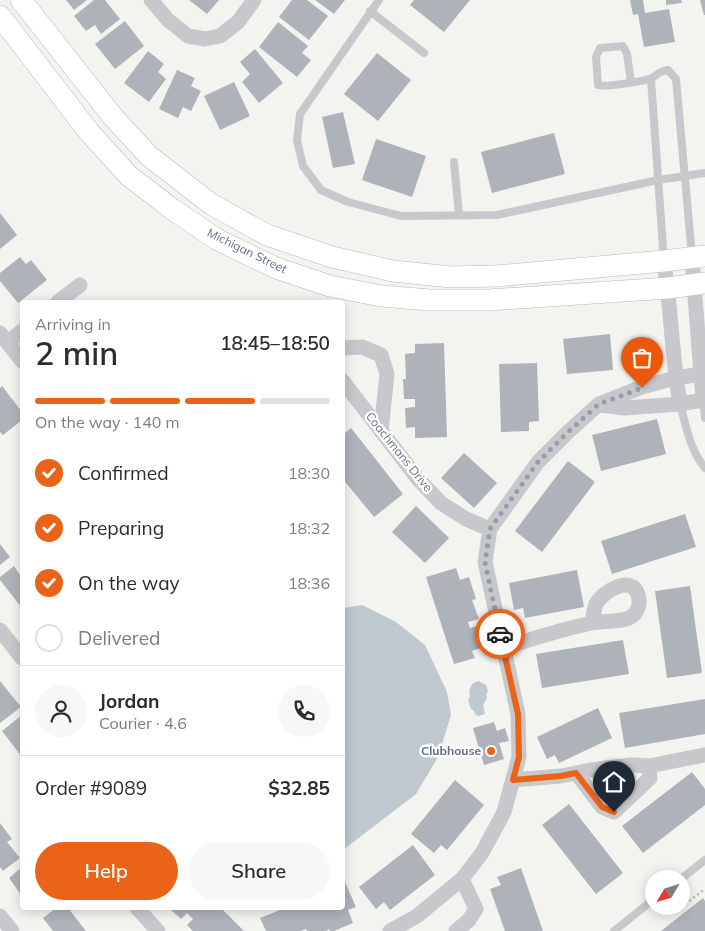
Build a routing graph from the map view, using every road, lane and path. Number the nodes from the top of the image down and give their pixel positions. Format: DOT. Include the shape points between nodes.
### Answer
graph roads {
  1 [pos="21,0"];
  2 [pos="151,0"];
  3 [pos="254,0"];
  4 [pos="379,0"];
  5 [pos="370,11"];
  6 [pos="0,16"];
  7 [pos="424,53"];
  8 [pos="651,79"];
  9 [pos="631,82"];
  10 [pos="454,162"];
  11 [pos="705,173"];
  12 [pos="685,176"];
  13 [pos="658,180"];
  14 [pos="459,215"];
  15 [pos="699,257"];
  16 [pos="664,262"];
  17 [pos="700,284"];
  18 [pos="80,286"];
  19 [pos="668,288"];
  20 [pos="61,300"];
  21 [pos="20,332"];
  22 [pos="4,338"];
  23 [pos="345,348"];
  24 [pos="20,358"];
  25 [pos="702,374"];
  26 [pos="676,378"];
  27 [pos="345,384"];
  28 [pos="703,400"];
  29 [pos="599,404"];
  30 [pos="680,404"];
  31 [pos="705,418"];
  32 [pos="381,431"];
  33 [pos="705,468"];
  34 [pos="490,529"];
  35 [pos="592,623"];
  36 [pos="0,630"];
  37 [pos="503,648"];
  38 [pos="20,655"];
  39 [pos="704,755"];
  40 [pos="649,766"];
  41 [pos="576,773"];
  42 [pos="513,780"];
  43 [pos="705,860"];
  44 [pos="690,872"];
  45 [pos="462,879"];
  46 [pos="705,889"];
  47 [pos="690,900"];
  48 [pos="645,906"];
  49 [pos="138,910"];
  50 [pos="0,916"];
  51 [pos="12,931"];
  52 [pos="158,931"];
  53 [pos="390,931"];
  54 [pos="456,931"];
  55 [pos="614,931"];
  1 -- 16 [label="street, Michigan Street" via="113,118 149,156 211,204 267,235 332,257 392,271 452,277"];
  2 -- 3 [label="street" via="188,36 205,39 220,36 238,22"];
  4 -- 5 [label="lane"];
  5 -- 7 [label="lane"];
  5 -- 14 [label="lane" via="300,114 297,140 303,166 321,190 348,202 401,216"];
  6 -- 19 [label="street, Michigan Street" via="89,132 129,176 218,240 276,268 330,286 381,296 430,300 488,300"];
  8 -- 9 [label="lane"];
  8 -- 12 [label="lane" via="668,70 676,79"];
  8 -- 13 [label="lane"];
  9 -- 9 [label="lane" via="598,85 596,57 600,48 623,46"];
  10 -- 14 [label="lane"];
  11 -- 12 [label="lane"];
  12 -- 13 [label="lane"];
  12 -- 15 [label="lane"];
  13 -- 14 [label="lane" via="497,214"];
  13 -- 16 [label="lane"];
  15 -- 16 [label="street, Michigan Street"];
  15 -- 17 [label="street"];
  16 -- 19 [label="street"];
  17 -- 19 [label="street, Michigan Street"];
  17 -- 25 [label="street"];
  18 -- 20 [label="street"];
  19 -- 26 [label="street"];
  21 -- 22 [label="street"];
  22 -- 24 [label="street"];
  23 -- 32 [label="street" via="362,347 381,355 386,374"];
  25 -- 26 [label="street"];
  25 -- 28 [label="street"];
  26 -- 29 [label="street"];
  26 -- 30 [label="street"];
  27 -- 32 [label="street, Coachmans Drive"];
  28 -- 30 [label="street"];
  28 -- 31 [label="lane"];
  29 -- 30 [label="street" via="624,408"];
  29 -- 34 [label="street" via="538,462"];
  30 -- 33 [label="lane" via="693,450"];
  32 -- 34 [label="street, Coachmans Drive" via="441,503"];
  34 -- 37 [label="street" via="485,562"];
  35 -- 37 [label="street"];
  36 -- 38 [label="street"];
  37 -- 42 [label="street" via="518,714 519,757"];
  39 -- 40 [label="street"];
  40 -- 41 [label="street"];
  40 -- 41 [label="street" via="650,778 614,812 602,807"];
  41 -- 42 [label="street"];
  42 -- 45 [label="street" via="504,812 482,853"];
  43 -- 44 [label="lane"];
  45 -- 53 [label="street" via="417,916"];
  45 -- 54 [label="street" via="476,909"];
  46 -- 47 [label="path"];
  48 -- 55 [label="lane"];
  49 -- 52 [label="street"];
  50 -- 51 [label="street"];
}
